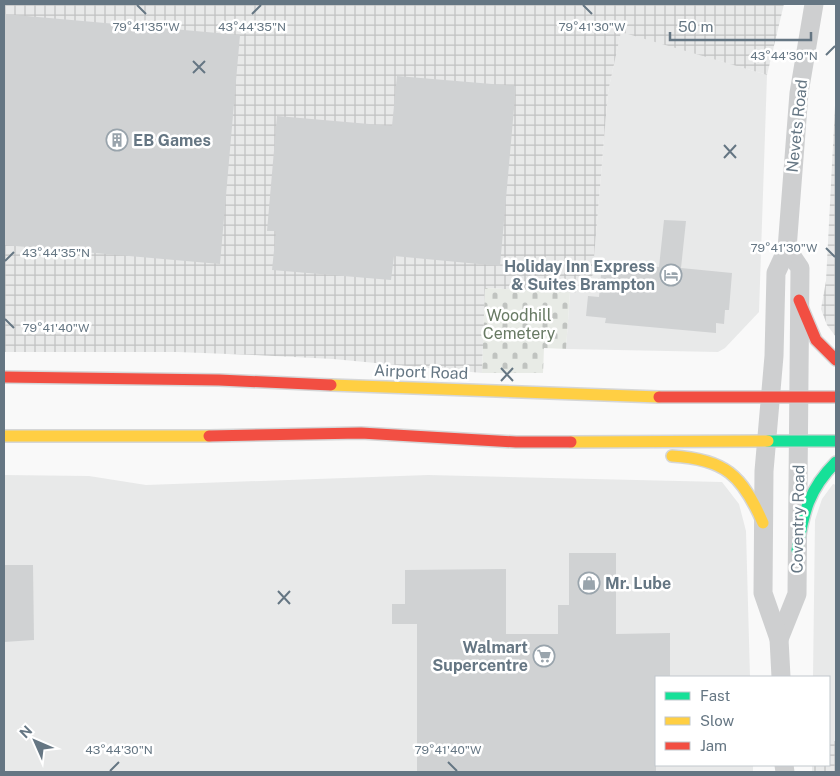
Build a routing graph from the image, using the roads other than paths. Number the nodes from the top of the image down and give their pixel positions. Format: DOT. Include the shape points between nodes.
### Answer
graph roads {
  1 [pos="814,4"];
  2 [pos="787,249"];
  3 [pos="800,300"];
  4 [pos="836,360"];
  5 [pos="4,377"];
  6 [pos="771,397"];
  7 [pos="799,397"];
  8 [pos="836,397"];
  9 [pos="4,436"];
  10 [pos="767,441"];
  11 [pos="798,441"];
  12 [pos="836,441"];
  13 [pos="625,442"];
  14 [pos="836,462"];
  15 [pos="764,523"];
  16 [pos="797,550"];
  17 [pos="780,638"];
  18 [pos="781,676"];
  1 -- 2 [label="street, Nevets Road" via="799,93"];
  2 -- 3 [label="street" via="800,268"];
  2 -- 6 [label="street, Nevets Road" via="776,273"];
  3 -- 4 [label="main road" via="813,335"];
  3 -- 7 [label="street"];
  5 -- 6 [label="main road, Airport Road" via="219,380 618,396"];
  6 -- 7 [label="main road, Airport Road"];
  6 -- 10 [label="street, Coventry Road"];
  7 -- 8 [label="main road, Airport Road"];
  7 -- 11 [label="street, Coventry Road"];
  9 -- 13 [label="main road" via="361,433 516,442"];
  10 -- 11 [label="main road"];
  10 -- 13 [label="main road"];
  10 -- 15 [label="street, Coventry Road"];
  11 -- 12 [label="main road"];
  11 -- 16 [label="street, Coventry Road"];
  13 -- 15 [label="main road" via="655,456 712,460 730,470 748,488"];
  14 -- 16 [label="main road" via="820,478 807,499"];
  15 -- 17 [label="street, Coventry Road" via="763,593"];
  16 -- 17 [label="street, Coventry Road" via="797,594"];
  17 -- 18 [label="street, Coventry Road"];
}
